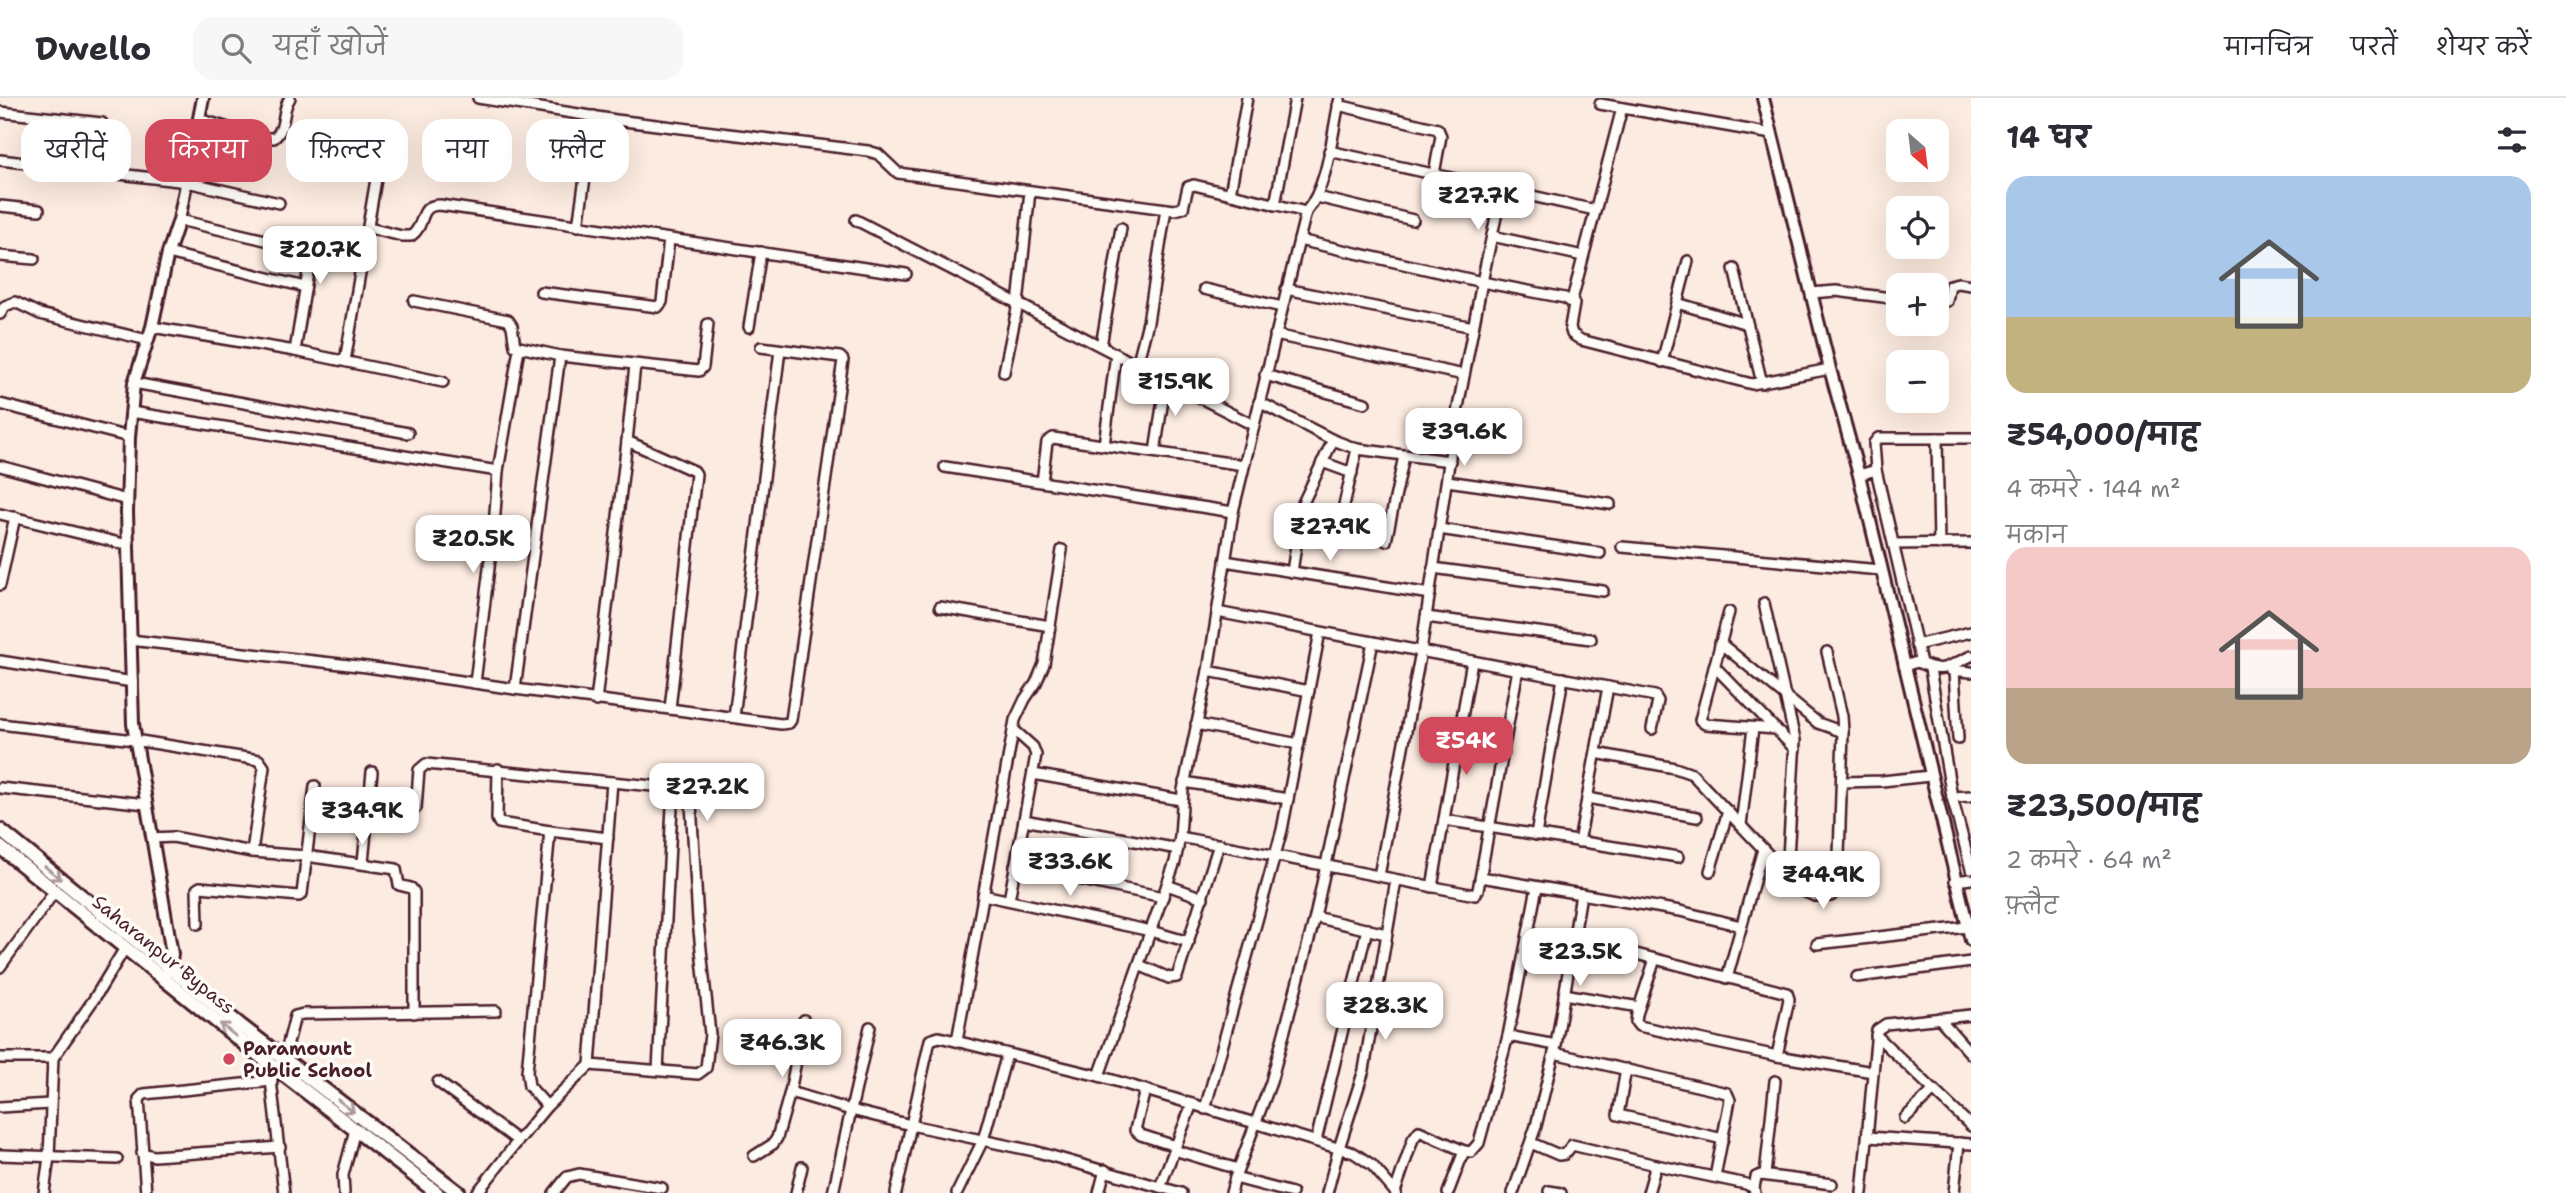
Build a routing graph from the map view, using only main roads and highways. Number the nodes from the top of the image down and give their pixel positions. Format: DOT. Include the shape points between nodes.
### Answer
graph roads {
  1 [pos="0,830"];
  2 [pos="0,847"];
  3 [pos="166,972"];
  4 [pos="275,1057"];
  5 [pos="437,1193"];
  6 [pos="459,1193"];
  1 -- 3 [label="main road, one-way"];
  2 -- 3 [label="main road, Saharanpur Bypass" via="125,948"];
  3 -- 4 [label="main road, Saharanpur Bypass"];
  4 -- 5 [label="main road, Saharanpur Bypass" via="355,1130"];
  4 -- 6 [label="main road, one-way"];
}
